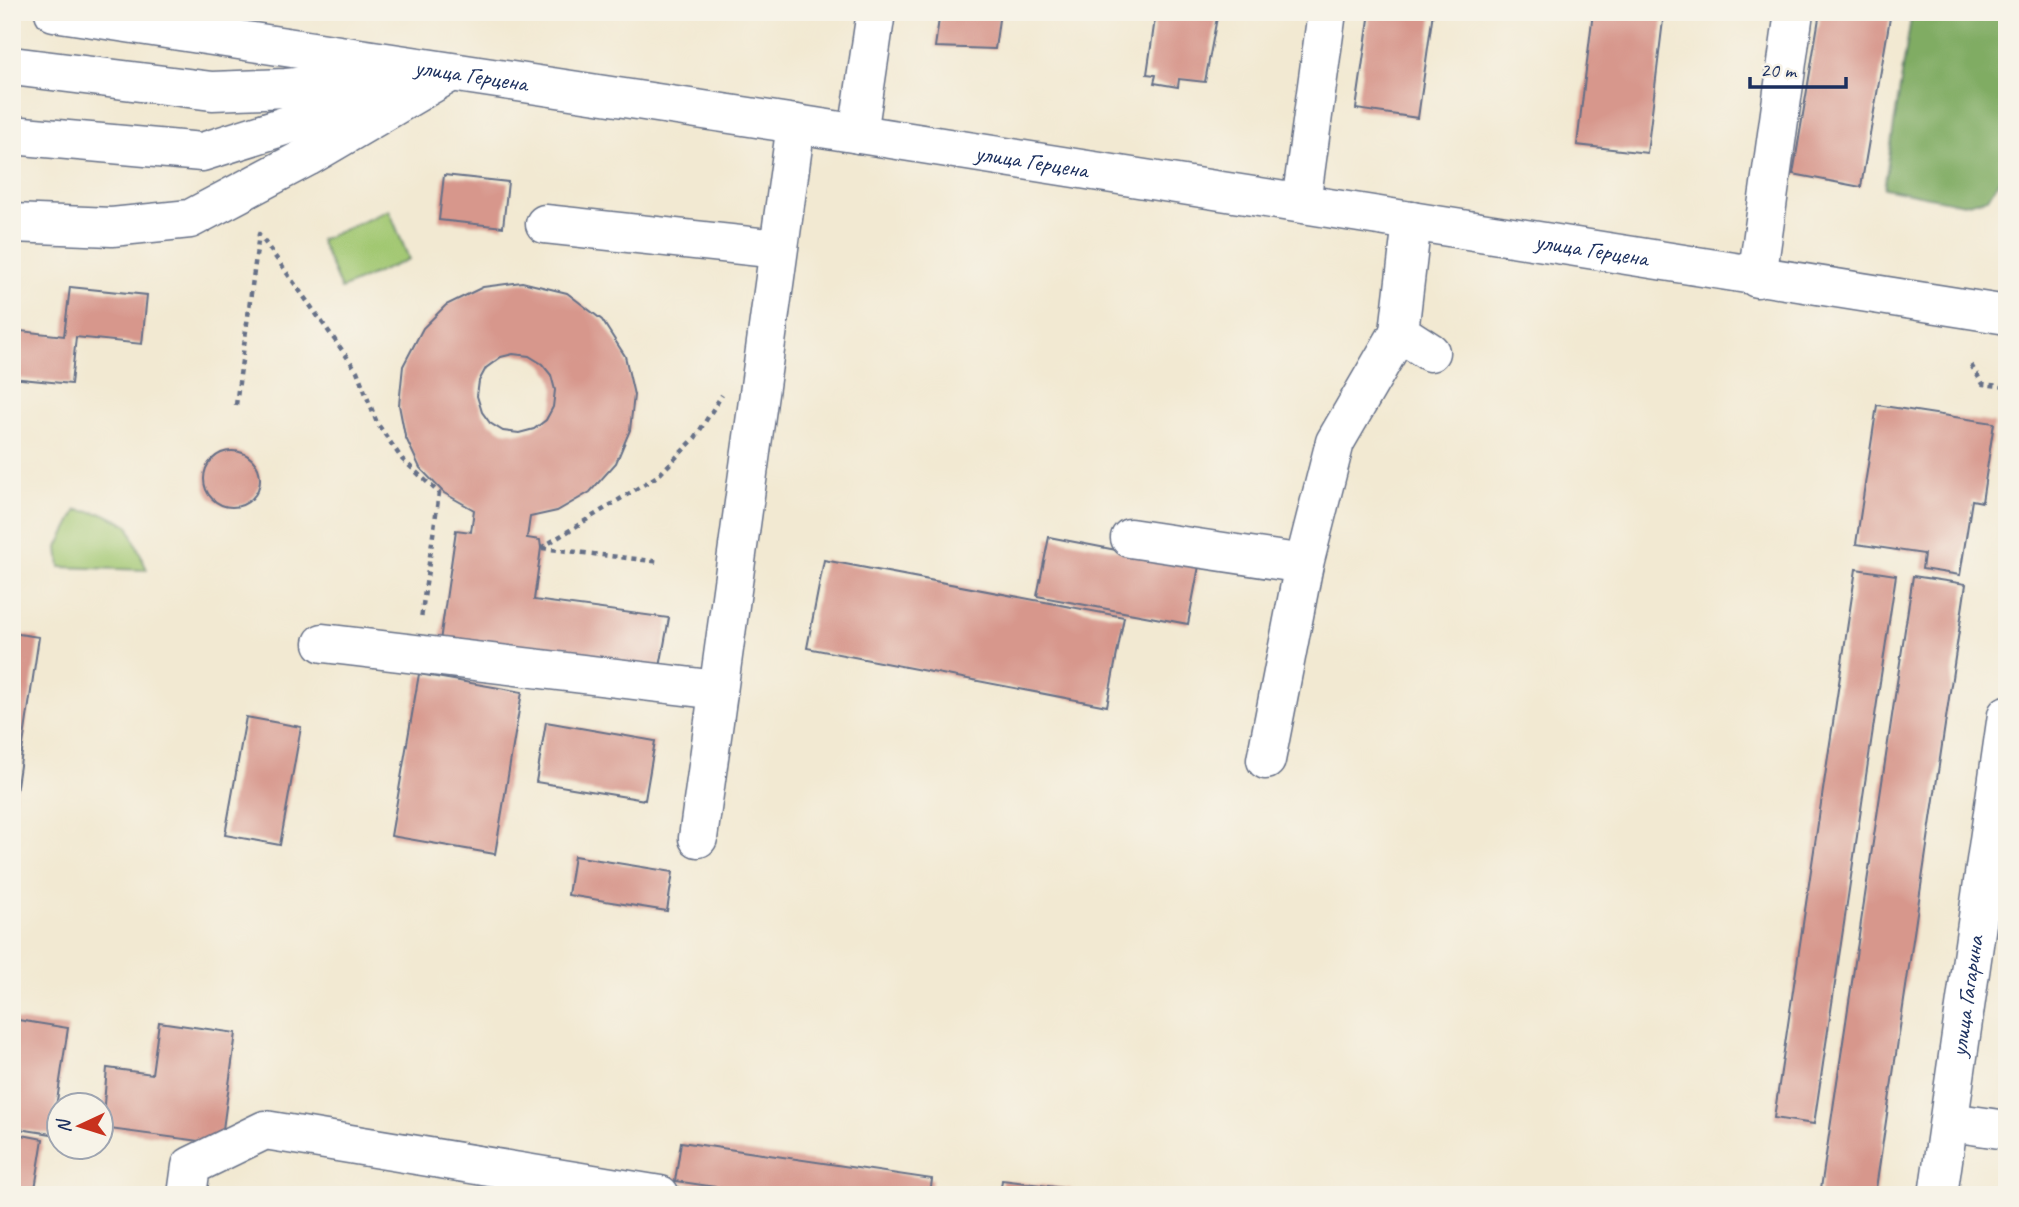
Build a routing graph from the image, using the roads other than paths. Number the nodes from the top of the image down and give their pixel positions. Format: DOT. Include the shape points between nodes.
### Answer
graph roads {
  1 [pos="54,12"];
  2 [pos="876,12"];
  3 [pos="1327,12"];
  4 [pos="1794,12"];
  5 [pos="12,66"];
  6 [pos="450,73"];
  7 [pos="796,124"];
  8 [pos="858,134"];
  9 [pos="12,135"];
  10 [pos="1301,204"];
  11 [pos="1412,221"];
  12 [pos="12,223"];
  13 [pos="545,224"];
  14 [pos="777,249"];
  15 [pos="1757,278"];
  16 [pos="2007,315"];
  17 [pos="1130,538"];
  18 [pos="1304,564"];
  19 [pos="323,643"];
  20 [pos="718,690"];
  21 [pos="2006,722"];
  22 [pos="1266,760"];
  23 [pos="698,838"];
  24 [pos="1950,1122"];
  25 [pos="2007,1130"];
  26 [pos="187,1195"];
  27 [pos="660,1195"];
  28 [pos="1938,1195"];
  1 -- 6 [label="main road, улица Герцена"];
  2 -- 8 [label="main road"];
  3 -- 10 [label="main road"];
  4 -- 15 [label="main road"];
  5 -- 6 [label="main road" via="212,91"];
  6 -- 7 [label="main road, улица Герцена"];
  6 -- 9 [label="main road" via="202,152"];
  6 -- 12 [label="main road" via="190,219 112,228"];
  7 -- 8 [label="main road, улица Герцена"];
  7 -- 14 [label="main road"];
  8 -- 10 [label="main road, улица Герцена"];
  10 -- 11 [label="main road, улица Герцена"];
  11 -- 15 [label="main road, улица Герцена"];
  11 -- 18 [label="main road" via="1414,342 1335,442"];
  13 -- 14 [label="main road"];
  14 -- 20 [label="main road"];
  15 -- 16 [label="main road, улица Герцена"];
  17 -- 18 [label="main road"];
  18 -- 22 [label="main road"];
  19 -- 20 [label="main road"];
  20 -- 23 [label="main road"];
  21 -- 24 [label="main road, улица Гагарина"];
  24 -- 25 [label="main road"];
  24 -- 28 [label="main road, улица Гагарина"];
  26 -- 27 [label="main road" via="191,1166 265,1130"];
}
